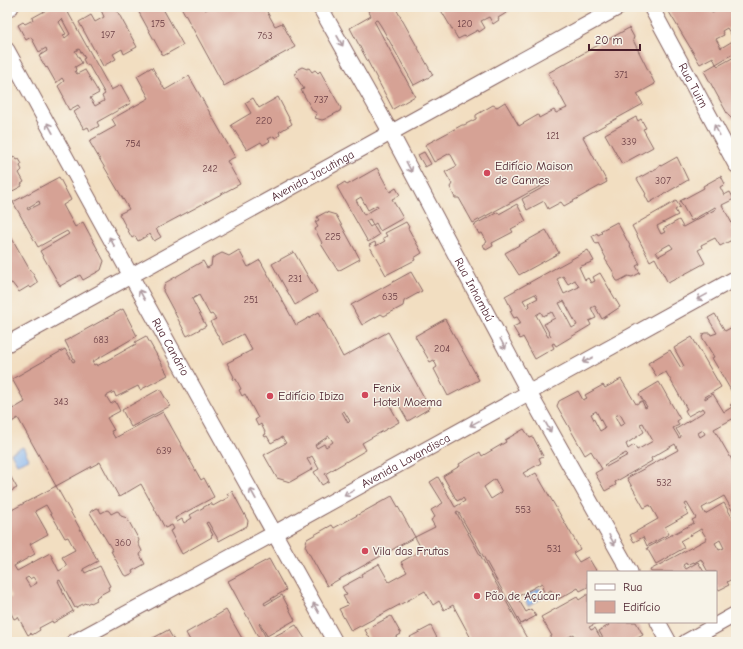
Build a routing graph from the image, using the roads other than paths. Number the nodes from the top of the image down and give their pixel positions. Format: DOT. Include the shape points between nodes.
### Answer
graph roads {
  1 [pos="11,7"];
  2 [pos="320,7"];
  3 [pos="619,7"];
  4 [pos="651,7"];
  5 [pos="7,9"];
  6 [pos="7,50"];
  7 [pos="391,133"];
  8 [pos="736,164"];
  9 [pos="131,276"];
  10 [pos="736,278"];
  11 [pos="7,344"];
  12 [pos="529,393"];
  13 [pos="275,533"];
  14 [pos="629,571"];
  15 [pos="736,614"];
  16 [pos="659,623"];
  17 [pos="74,642"];
  18 [pos="336,642"];
  19 [pos="669,642"];
  20 [pos="686,642"];
  1 -- 5 [label="street"];
  2 -- 7 [label="street, Rua Inhambú, one-way"];
  3 -- 7 [label="street, Avenida Jacutinga"];
  8 -- 4 [label="street, Rua Tuim, one-way"];
  9 -- 6 [label="street, Rua Canário, one-way"];
  7 -- 9 [label="street, Avenida Jacutinga"];
  7 -- 12 [label="street, Rua Inhambú, one-way"];
  9 -- 11 [label="street, Avenida Jacutinga"];
  13 -- 9 [label="street, Rua Canário, one-way"];
  10 -- 12 [label="street, Avenida Lavandisca, one-way"];
  12 -- 13 [label="street, Avenida Lavandisca, one-way"];
  12 -- 14 [label="street, Rua Inhambú, one-way"];
  13 -- 17 [label="street, Avenida Lavandisca"];
  18 -- 13 [label="street, Rua Canário, one-way"];
  15 -- 20 [label="street"];
  16 -- 19 [label="street"];
}
